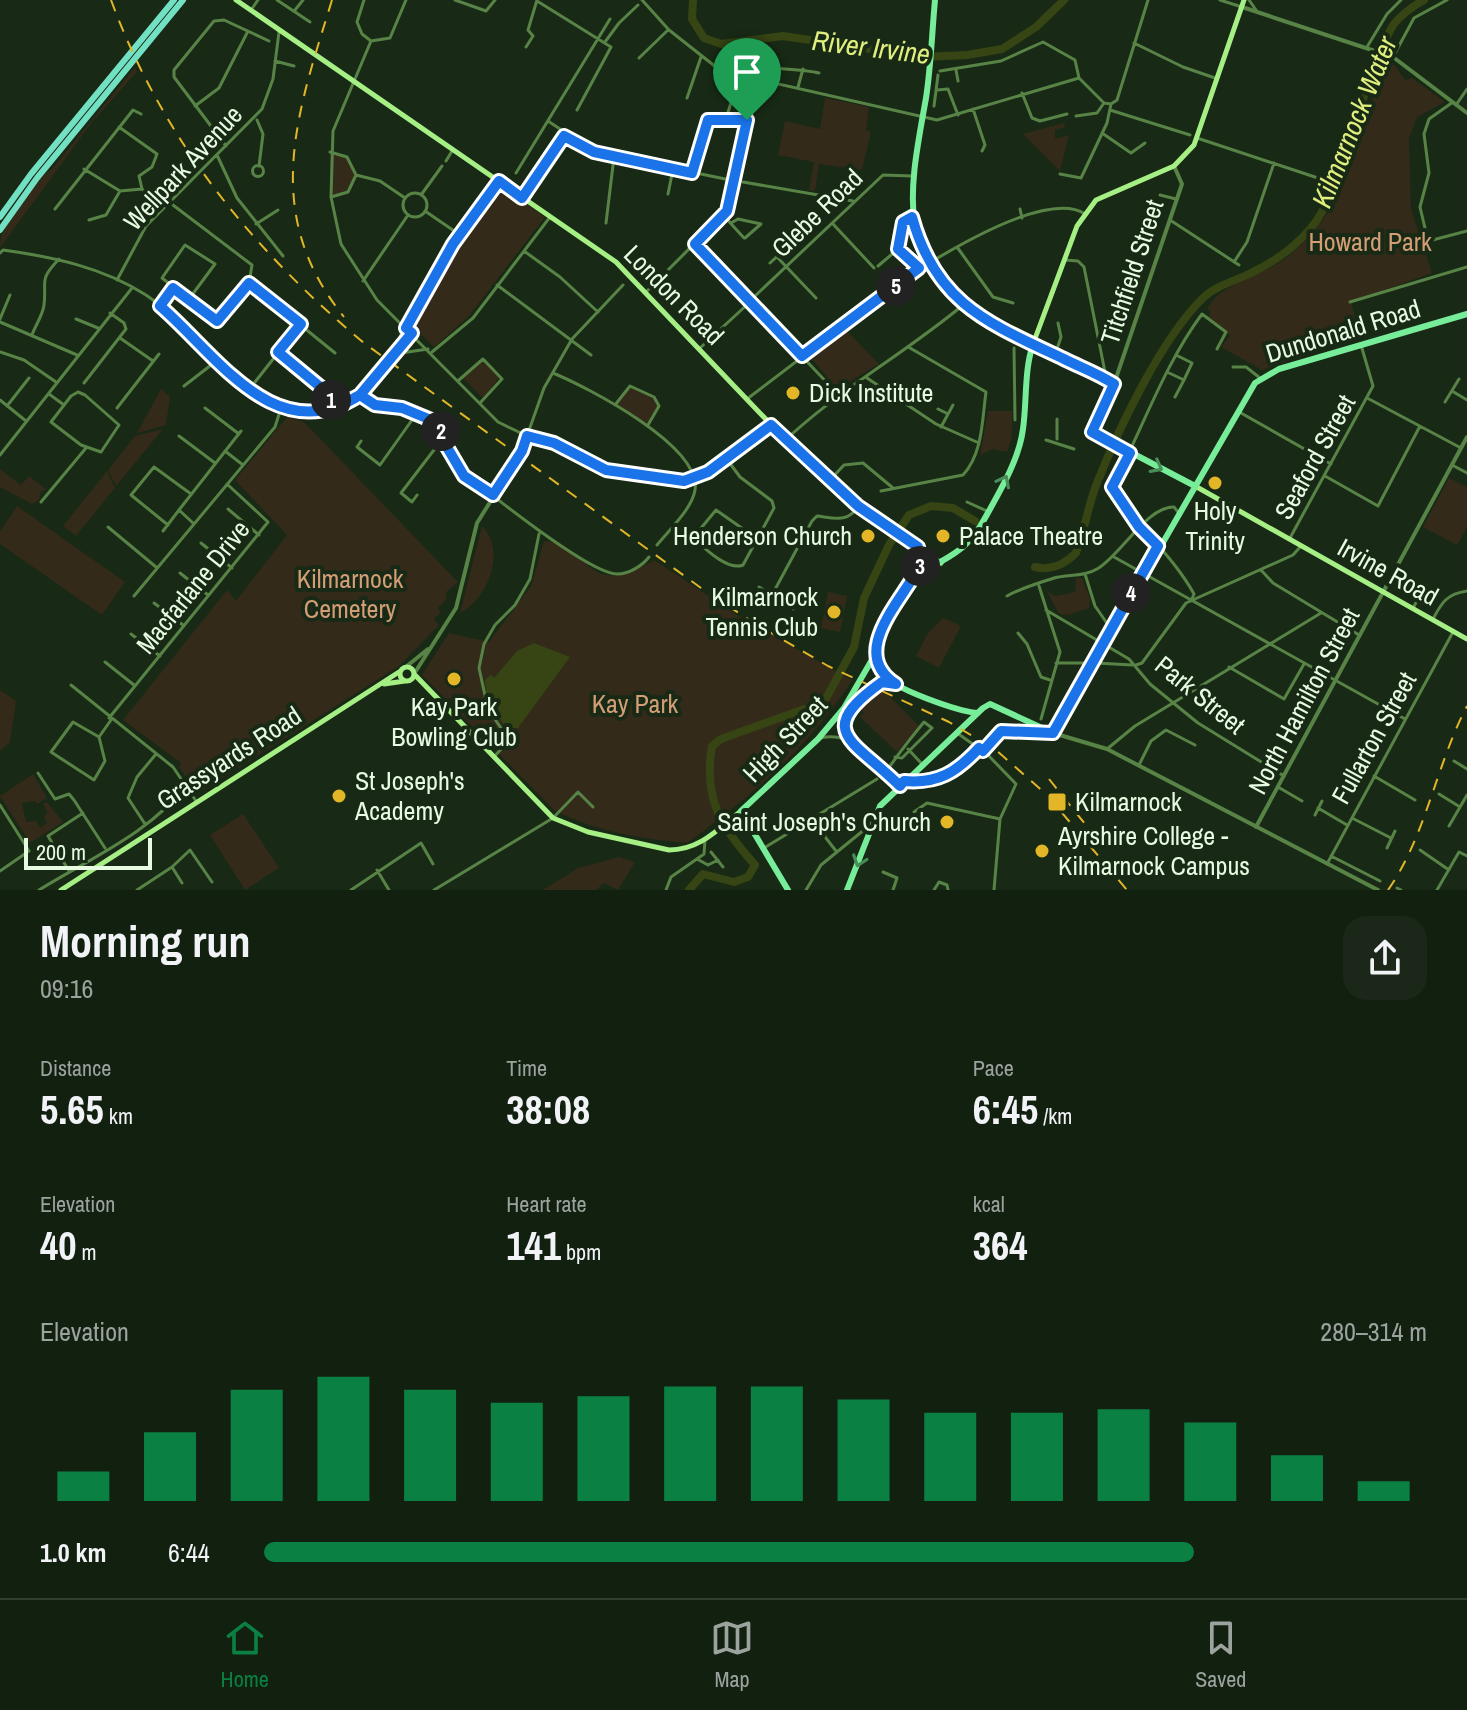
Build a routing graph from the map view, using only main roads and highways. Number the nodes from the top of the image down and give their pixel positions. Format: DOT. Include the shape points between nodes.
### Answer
graph roads {
  1 [pos="174,0"];
  2 [pos="183,0"];
  3 [pos="236,0"];
  4 [pos="935,0"];
  5 [pos="1245,2"];
  6 [pos="0,217"];
  7 [pos="0,230"];
  8 [pos="1467,314"];
  9 [pos="1022,339"];
  10 [pos="1033,344"];
  11 [pos="1044,350"];
  12 [pos="1029,365"];
  13 [pos="1183,481"];
  14 [pos="1195,486"];
  15 [pos="1186,499"];
  16 [pos="918,547"];
  17 [pos="942,563"];
  18 [pos="908,585"];
  19 [pos="1467,639"];
  20 [pos="877,651"];
  21 [pos="399,672"];
  22 [pos="414,674"];
  23 [pos="408,681"];
  24 [pos="379,684"];
  25 [pos="430,692"];
  26 [pos="977,713"];
  27 [pos="741,811"];
  28 [pos="61,890"];
  29 [pos="788,890"];
  30 [pos="847,890"];
  1 -- 6 [label="highway"];
  2 -- 7 [label="highway"];
  3 -- 16 [label="main road, London Road" via="616,262 771,425 858,506"];
  4 -- 9 [label="main road" via="912,176 912,217 934,273 978,317"];
  5 -- 10 [label="main road" via="1194,137 1174,166 1108,192 1085,214"];
  8 -- 14 [label="main road, Dundonald Road" via="1260,378"];
  9 -- 10 [label="main road"];
  9 -- 12 [label="main road"];
  10 -- 11 [label="main road"];
  10 -- 12 [label="main road"];
  11 -- 12 [label="main road"];
  11 -- 13 [label="main road, Titchfield Street, one-way" via="1114,384 1092,432"];
  17 -- 12 [label="main road, one-way" via="971,542 1017,455"];
  13 -- 14 [label="main road"];
  13 -- 15 [label="main road"];
  14 -- 15 [label="main road, Dundonald Road"];
  14 -- 19 [label="main road, Irvine Road"];
  15 -- 26 [label="main road, Dundonald Road" via="1050,732 990,704"];
  16 -- 17 [label="main road, London Road"];
  16 -- 18 [label="main road" via="920,565"];
  17 -- 18 [label="main road"];
  18 -- 20 [label="main road, High Street" via="885,618"];
  20 -- 26 [label="main road" via="882,673 896,684"];
  20 -- 27 [label="main road, High Street" via="844,708 818,739"];
  21 -- 22 [label="main road, Grassyards Road" via="407,666"];
  21 -- 23 [label="main road"];
  21 -- 24 [label="main road, Grassyards Road"];
  22 -- 23 [label="main road"];
  22 -- 25 [label="main road"];
  23 -- 24 [label="main road"];
  23 -- 25 [label="main road"];
  24 -- 28 [label="main road, Grassyards Road"];
  25 -- 27 [label="main road" via="553,818 588,832 685,850"];
  26 -- 30 [label="main road, one-way" via="879,807"];
  27 -- 29 [label="main road"];
}
